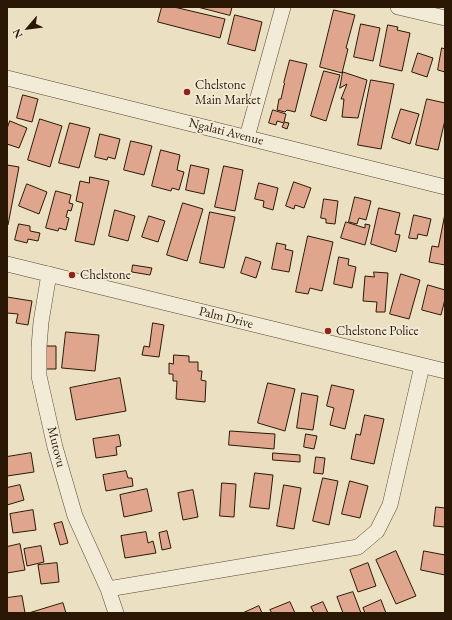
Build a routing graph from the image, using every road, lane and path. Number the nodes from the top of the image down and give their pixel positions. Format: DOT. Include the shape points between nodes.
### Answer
graph roads {
  1 [pos="283,7"];
  2 [pos="398,7"];
  3 [pos="445,18"];
  4 [pos="7,78"];
  5 [pos="247,137"];
  6 [pos="445,187"];
  7 [pos="7,264"];
  8 [pos="49,274"];
  9 [pos="422,366"];
  10 [pos="445,372"];
  11 [pos="108,589"];
  12 [pos="116,613"];
  1 -- 5 [label="street"];
  2 -- 3 [label="street"];
  4 -- 5 [label="street, Ngalati Avenue"];
  5 -- 6 [label="street, Ngalati Avenue"];
  7 -- 8 [label="street, Palm Drive"];
  8 -- 9 [label="street, Palm Drive"];
  8 -- 11 [label="street, Mutovu" via="38,347 40,376 55,447 75,516"];
  9 -- 10 [label="street, Palm Drive"];
  9 -- 11 [label="street" via="390,505 377,531 358,547"];
  11 -- 12 [label="street, Mutovu"];
}
